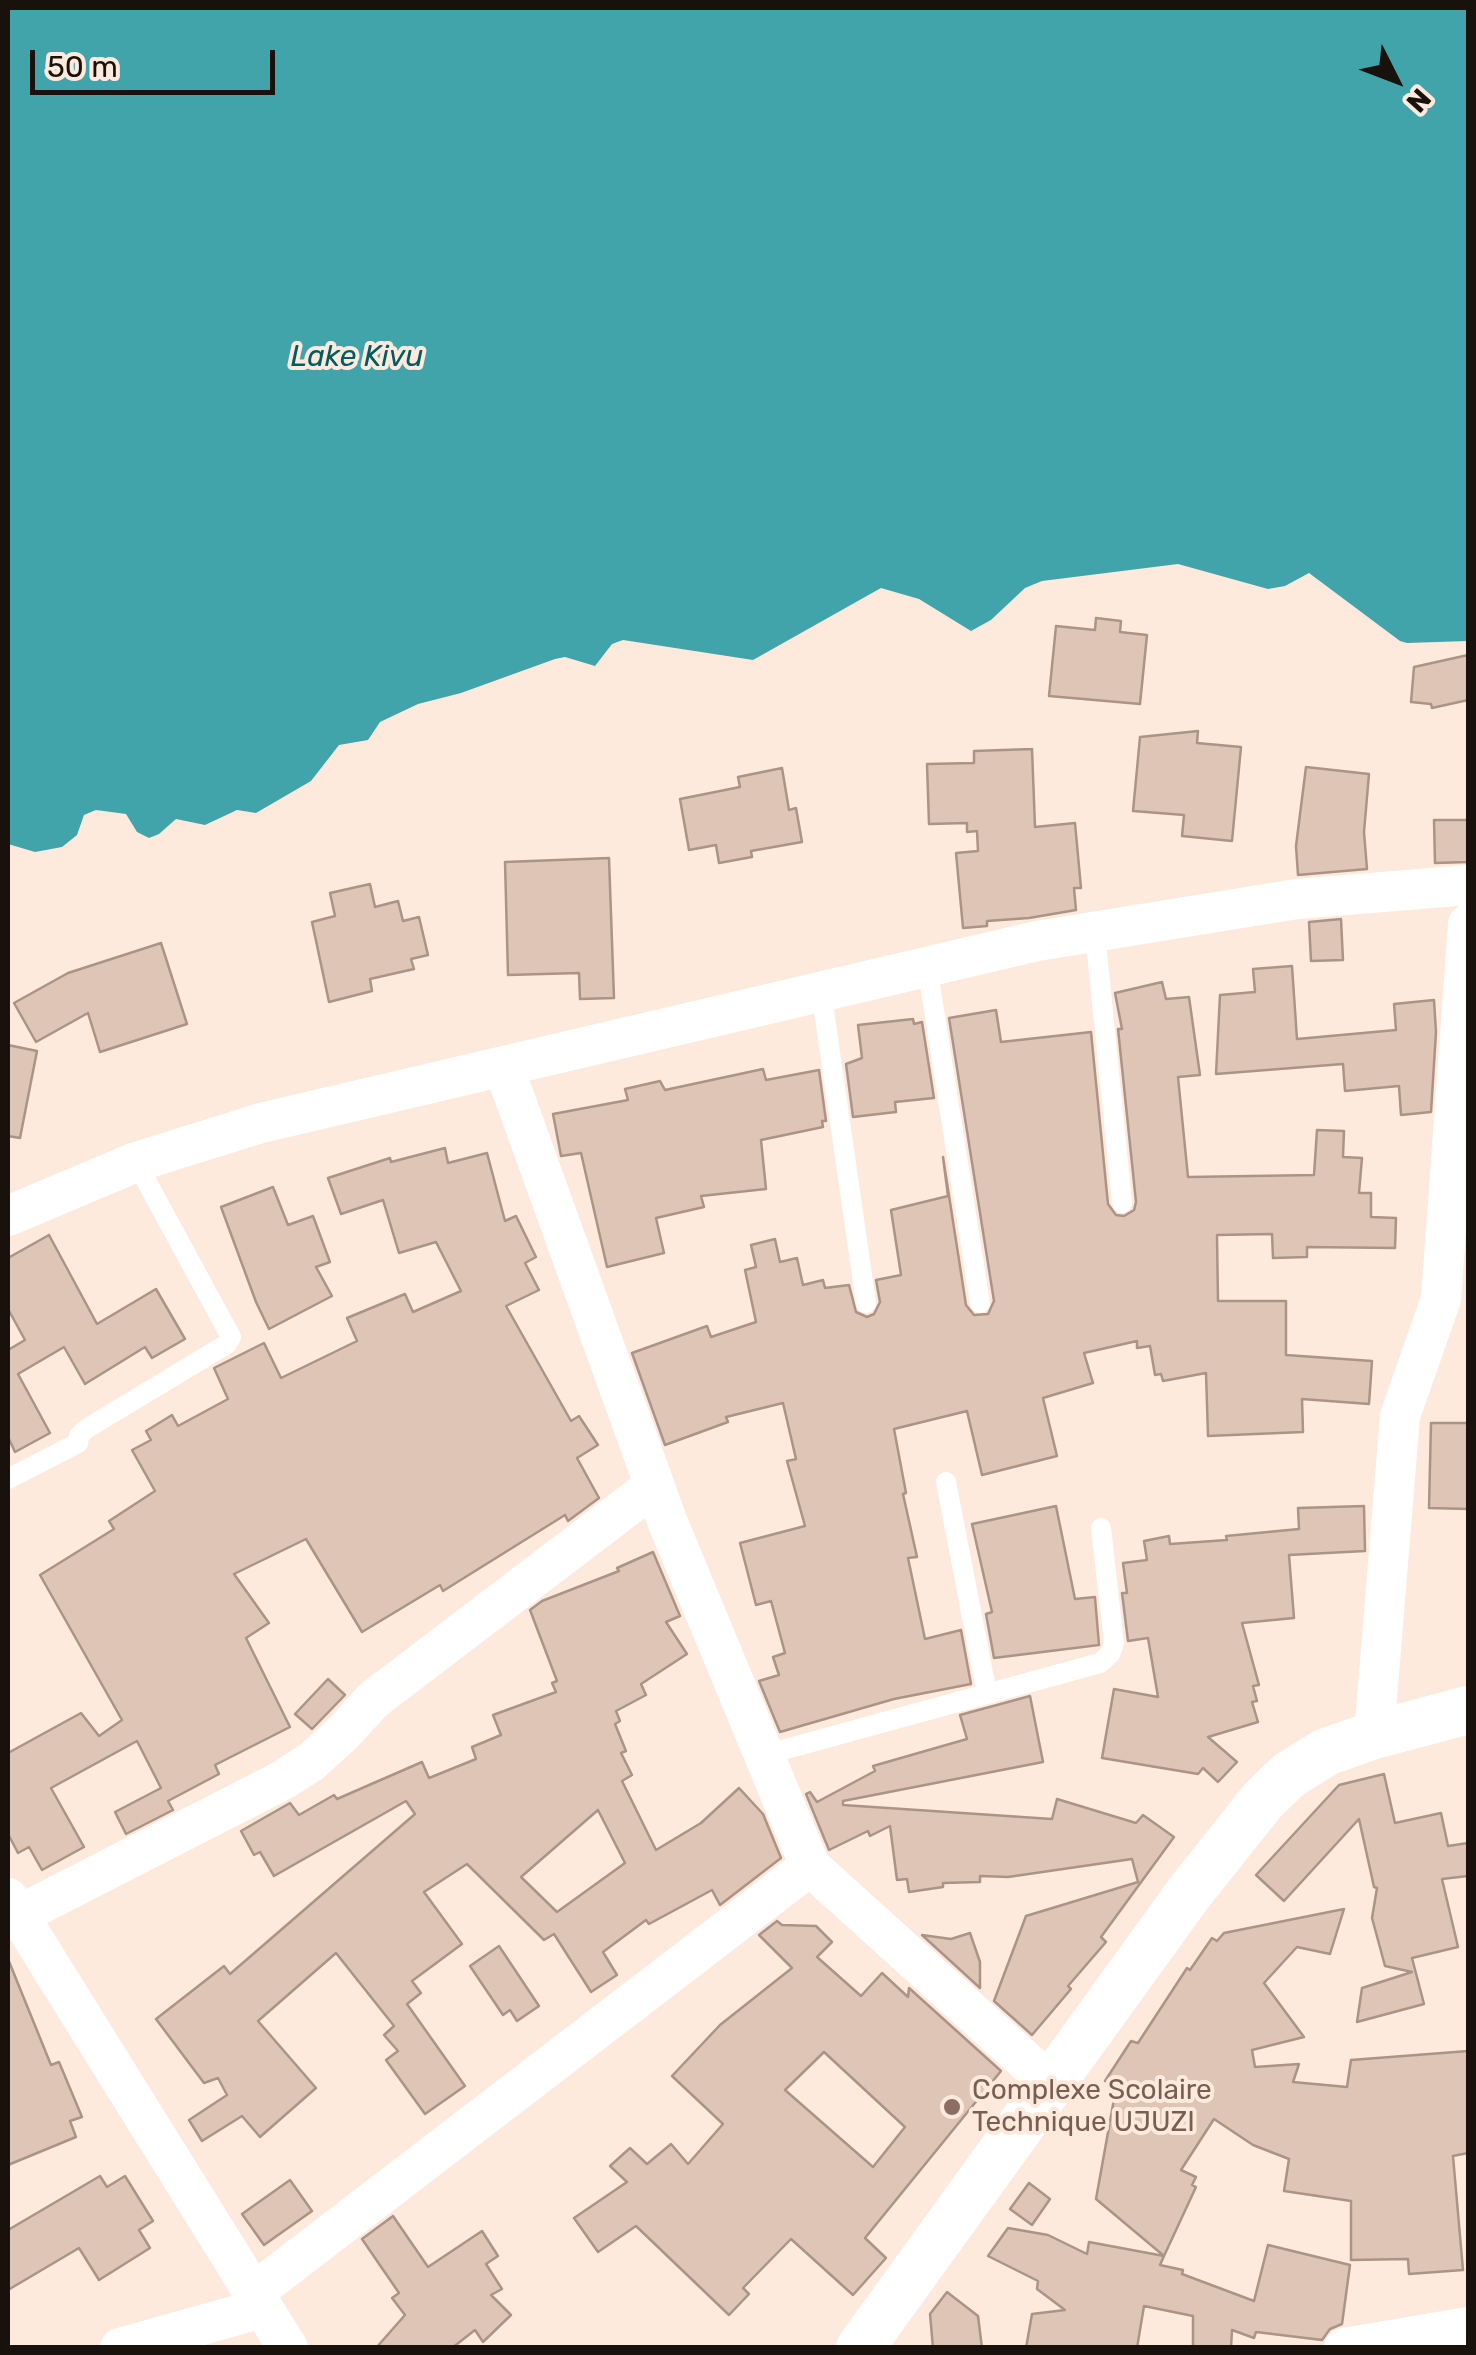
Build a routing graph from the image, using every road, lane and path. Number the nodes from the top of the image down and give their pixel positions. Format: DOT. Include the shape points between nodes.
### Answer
graph roads {
  1 [pos="1468,886"];
  2 [pos="1468,924"];
  3 [pos="1095,932"];
  4 [pos="927,966"];
  5 [pos="822,990"];
  6 [pos="504,1068"];
  7 [pos="136,1162"];
  8 [pos="1122,1203"];
  9 [pos="8,1216"];
  10 [pos="866,1303"];
  11 [pos="980,1303"];
  12 [pos="8,1479"];
  13 [pos="946,1482"];
  14 [pos="654,1486"];
  15 [pos="1101,1528"];
  16 [pos="986,1694"];
  17 [pos="1468,1710"];
  18 [pos="1374,1735"];
  19 [pos="764,1755"];
  20 [pos="810,1866"];
  21 [pos="13,1906"];
  22 [pos="1050,2084"];
  23 [pos="258,2300"];
  24 [pos="1468,2327"];
  25 [pos="120,2348"];
  26 [pos="288,2348"];
  27 [pos="860,2348"];
  28 [pos="1344,2348"];
  1 -- 3 [label="street" via="1298,899"];
  2 -- 18 [label="street" via="1441,1299 1400,1416"];
  3 -- 4 [label="street"];
  3 -- 8 [label="lane"];
  4 -- 5 [label="street"];
  4 -- 11 [label="lane"];
  5 -- 6 [label="street"];
  5 -- 10 [label="lane"];
  6 -- 7 [label="street" via="261,1123"];
  6 -- 14 [label="street"];
  7 -- 9 [label="street"];
  7 -- 12 [label="lane" via="231,1337 86,1429 78,1443"];
  13 -- 16 [label="lane"];
  14 -- 19 [label="street"];
  14 -- 21 [label="street" via="373,1700 311,1762"];
  15 -- 16 [label="lane" via="1110,1654 1100,1663"];
  16 -- 19 [label="lane"];
  17 -- 18 [label="street"];
  18 -- 22 [label="street" via="1326,1752 1263,1800"];
  19 -- 20 [label="street"];
  20 -- 22 [label="street"];
  20 -- 23 [label="street"];
  21 -- 23 [label="street"];
  22 -- 27 [label="street"];
  23 -- 25 [label="street"];
  23 -- 26 [label="street"];
  24 -- 28 [label="street"];
}
